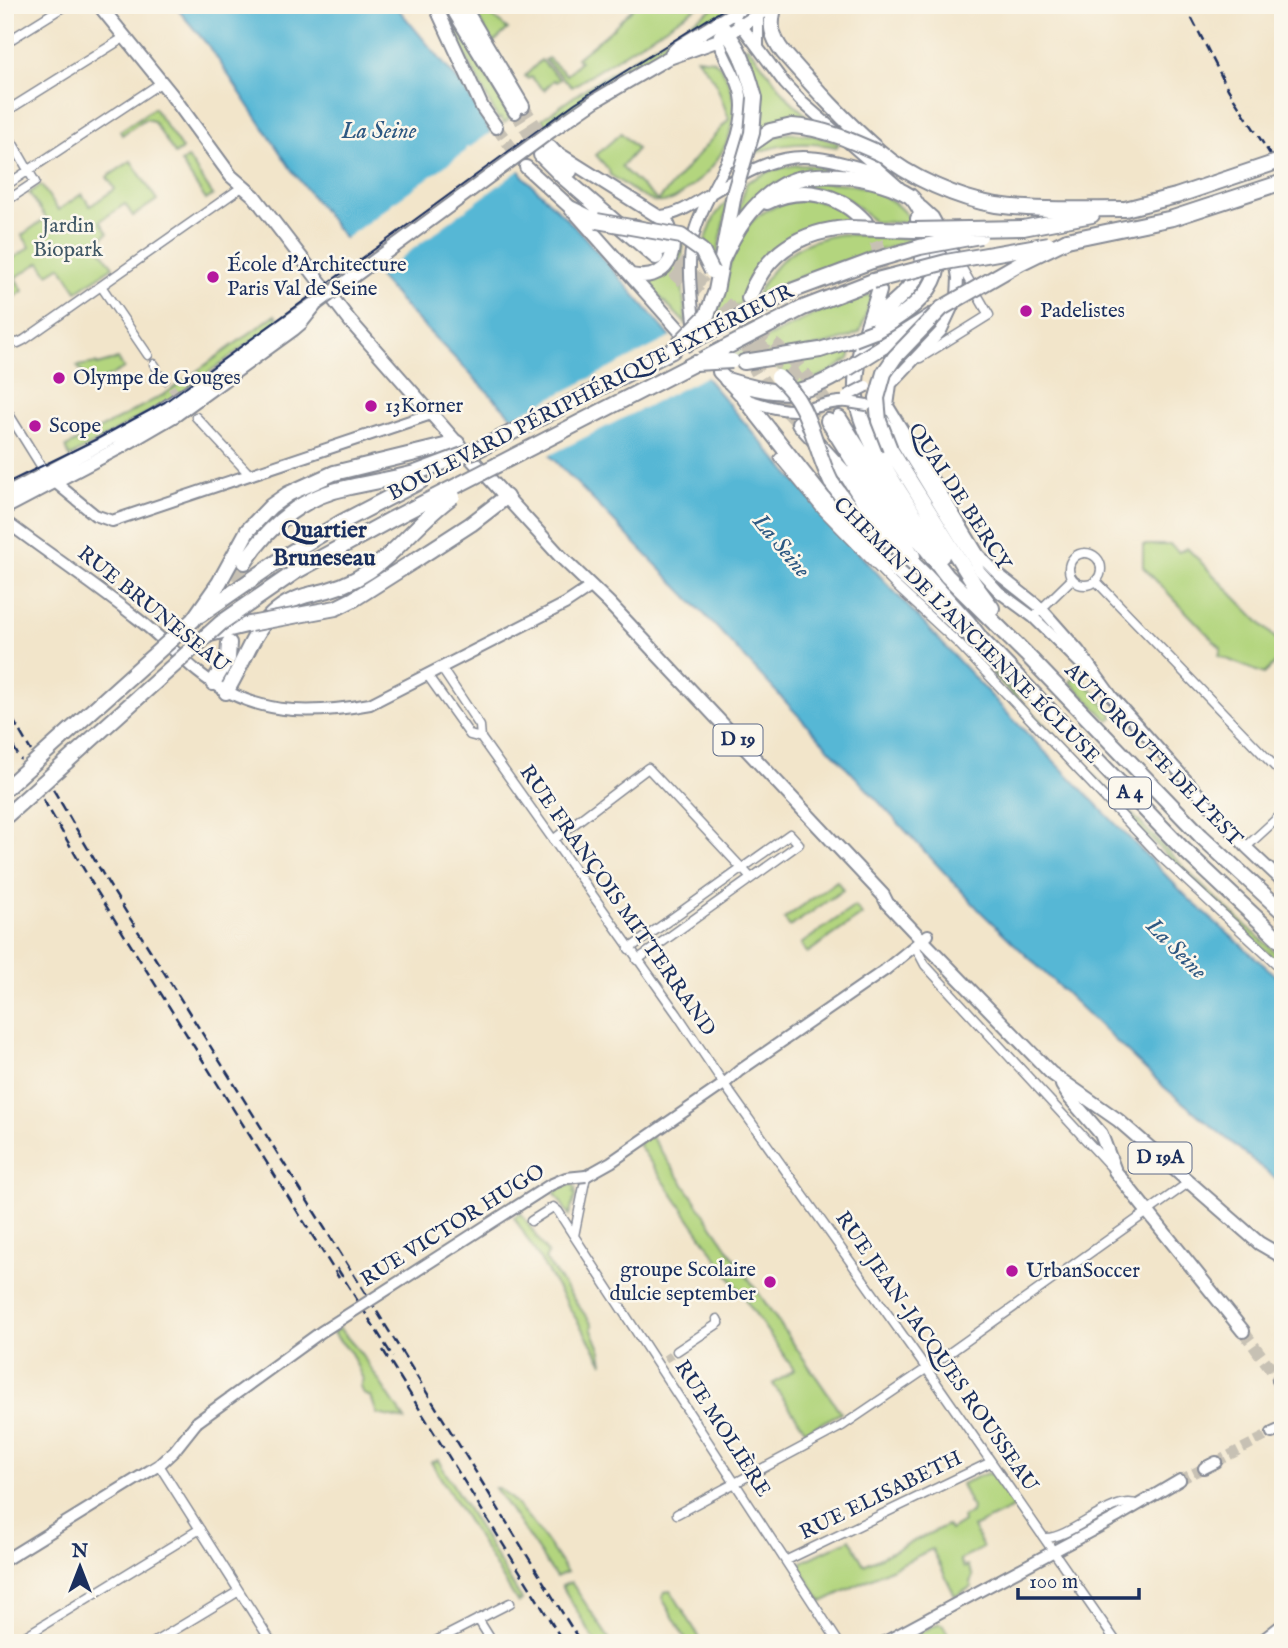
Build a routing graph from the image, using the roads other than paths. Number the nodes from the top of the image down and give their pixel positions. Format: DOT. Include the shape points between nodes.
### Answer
graph roads {
  1 [pos="66,5"];
  2 [pos="99,5"];
  3 [pos="435,5"];
  4 [pos="450,5"];
  5 [pos="463,5"];
  6 [pos="747,5"];
  7 [pos="774,5"];
  8 [pos="732,14"];
  9 [pos="758,16"];
  10 [pos="718,23"];
  11 [pos="730,33"];
  12 [pos="125,37"];
  13 [pos="5,43"];
  14 [pos="758,46"];
  15 [pos="666,59"];
  16 [pos="162,82"];
  17 [pos="5,112"];
  18 [pos="496,127"];
  19 [pos="5,130"];
  20 [pos="546,151"];
  21 [pos="881,154"];
  22 [pos="730,159"];
  23 [pos="1283,160"];
  24 [pos="526,167"];
  25 [pos="28,170"];
  26 [pos="886,176"];
  27 [pos="1283,181"];
  28 [pos="5,186"];
  29 [pos="242,187"];
  30 [pos="712,192"];
  31 [pos="912,197"];
  32 [pos="5,202"];
  33 [pos="572,209"];
  34 [pos="1125,209"];
  35 [pos="749,215"];
  36 [pos="661,216"];
  37 [pos="864,222"];
  38 [pos="1023,228"];
  39 [pos="1067,240"];
  40 [pos="659,253"];
  41 [pos="954,255"];
  42 [pos="722,260"];
  43 [pos="631,275"];
  44 [pos="101,286"];
  45 [pos="876,286"];
  46 [pos="716,291"];
  47 [pos="749,299"];
  48 [pos="942,308"];
  49 [pos="694,321"];
  50 [pos="872,328"];
  51 [pos="681,332"];
  52 [pos="5,341"];
  53 [pos="672,351"];
  54 [pos="148,355"];
  55 [pos="733,358"];
  56 [pos="914,361"];
  57 [pos="723,376"];
  58 [pos="745,399"];
  59 [pos="845,400"];
  60 [pos="5,408"];
  61 [pos="431,414"];
  62 [pos="196,417"];
  63 [pos="799,423"];
  64 [pos="457,443"];
  65 [pos="779,458"];
  66 [pos="497,465"];
  67 [pos="250,475"];
  68 [pos="418,477"];
  69 [pos="50,478"];
  70 [pos="5,495"];
  71 [pos="506,497"];
  72 [pos="5,508"];
  73 [pos="5,521"];
  74 [pos="245,562"];
  75 [pos="900,573"];
  76 [pos="926,576"];
  77 [pos="1072,579"];
  78 [pos="1096,581"];
  79 [pos="592,586"];
  80 [pos="961,587"];
  81 [pos="1037,612"];
  82 [pos="193,620"];
  83 [pos="205,636"];
  84 [pos="981,639"];
  85 [pos="229,643"];
  86 [pos="1026,654"];
  87 [pos="442,669"];
  88 [pos="428,676"];
  89 [pos="214,683"];
  90 [pos="226,692"];
  91 [pos="465,705"];
  92 [pos="453,712"];
  93 [pos="481,738"];
  94 [pos="1283,775"];
  95 [pos="5,789"];
  96 [pos="1283,813"];
  97 [pos="5,817"];
  98 [pos="553,840"];
  99 [pos="1246,847"];
  100 [pos="743,868"];
  101 [pos="751,878"];
  102 [pos="1283,882"];
  103 [pos="1283,912"];
  104 [pos="922,941"];
  105 [pos="1283,943"];
  106 [pos="629,948"];
  107 [pos="637,960"];
  108 [pos="1283,970"];
  109 [pos="1058,1079"];
  110 [pos="723,1084"];
  111 [pos="1115,1171"];
  112 [pos="586,1176"];
  113 [pos="1188,1183"];
  114 [pos="1148,1213"];
  115 [pos="531,1221"];
  116 [pos="573,1236"];
  117 [pos="1259,1243"];
  118 [pos="1283,1257"];
  119 [pos="1283,1266"];
  120 [pos="717,1319"];
  121 [pos="1243,1331"];
  122 [pos="677,1351"];
  123 [pos="926,1368"];
  124 [pos="991,1462"];
  125 [pos="1216,1462"];
  126 [pos="159,1465"];
  127 [pos="1204,1468"];
  128 [pos="1180,1480"];
  129 [pos="735,1482"];
  130 [pos="1138,1505"];
  131 [pos="677,1514"];
  132 [pos="200,1529"];
  133 [pos="1045,1538"];
  134 [pos="1054,1552"];
  135 [pos="5,1560"];
  136 [pos="787,1560"];
  137 [pos="239,1591"];
  138 [pos="510,1603"];
  139 [pos="478,1619"];
  140 [pos="1283,1624"];
  141 [pos="14,1643"];
  142 [pos="153,1643"];
  143 [pos="272,1643"];
  144 [pos="432,1643"];
  145 [pos="493,1643"];
  146 [pos="839,1643"];
  147 [pos="883,1643"];
  148 [pos="1117,1643"];
  149 [pos="1259,1643"];
  1 -- 13 [label="street"];
  2 -- 12 [label="main road"];
  3 -- 18 [label="main road" via="482,107"];
  4 -- 5 [label="main road" via="519,109"];
  6 -- 8 [label="main road"];
  7 -- 9 [label="main road"];
  7 -- 21 [label="highway" via="774,40"];
  8 -- 10 [label="main road"];
  8 -- 11 [label="main road"];
  9 -- 11 [label="main road"];
  9 -- 14 [label="main road"];
  10 -- 11 [label="highway"];
  10 -- 15 [label="main road"];
  11 -- 14 [label="main road"];
  11 -- 15 [label="main road"];
  11 -- 22 [label="main road" via="742,106"];
  11 -- 42 [label="highway, bridge" via="755,98 752,133"];
  12 -- 16 [label="main road"];
  12 -- 17 [label="street"];
  14 -- 26 [label="main road" via="803,103"];
  15 -- 69 [label="main road, bridge" via="551,131 302,316 153,416"];
  16 -- 25 [label="street"];
  16 -- 29 [label="main road"];
  19 -- 25 [label="street"];
  20 -- 36 [label="main road"];
  20 -- 40 [label="highway"];
  21 -- 22 [label="highway, bridge" via="842,137 792,126 761,136"];
  21 -- 34 [label="highway" via="933,184 996,205"];
  22 -- 30 [label="main road"];
  23 -- 34 [label="highway, bridge"];
  24 -- 33 [label="main road"];
  25 -- 28 [label="street"];
  25 -- 32 [label="street" via="36,182"];
  26 -- 30 [label="main road" via="839,160 795,156 752,169"];
  26 -- 31 [label="main road"];
  27 -- 39 [label="highway, BOULEVARD PÉRIPHÉRIQUE EXTÉRIEUR" via="1173,218"];
  29 -- 44 [label="street"];
  29 -- 61 [label="main road"];
  30 -- 36 [label="main road" via="680,212"];
  30 -- 49 [label="main road" via="690,255"];
  31 -- 35 [label="highway" via="864,179 806,177 783,184"];
  31 -- 41 [label="main road" via="933,217"];
  31 -- 50 [label="highway" via="934,234 935,278 917,305"];
  33 -- 43 [label="main road"];
  33 -- 46 [label="highway, bridge" via="597,221 689,240 708,261"];
  34 -- 38 [label="highway"];
  35 -- 37 [label="highway" via="782,195 811,193 845,204"];
  35 -- 42 [label="highway"];
  36 -- 43 [label="main road" via="671,230 669,261 650,277"];
  38 -- 47 [label="highway, bridge" via="848,228 815,233 783,248 767,265"];
  38 -- 53 [label="highway, bridge" via="872,261 794,290"];
  39 -- 45 [label="highway, BOULEVARD PÉRIPHÉRIQUE EXTÉRIEUR, bridge" via="933,265"];
  39 -- 48 [label="highway, bridge"];
  41 -- 56 [label="main road, QUAI DE BERCY" via="957,298 951,314"];
  41 -- 56 [label="street" via="989,316"];
  42 -- 46 [label="highway"];
  43 -- 51 [label="main road"];
  44 -- 52 [label="street" via="24,340"];
  44 -- 54 [label="street"];
  45 -- 50 [label="highway"];
  45 -- 55 [label="highway, BOULEVARD PÉRIPHÉRIQUE EXTÉRIEUR" via="803,308"];
  46 -- 53 [label="highway, bridge" via="707,315"];
  48 -- 57 [label="highway, bridge" via="825,382 799,391 764,392"];
  48 -- 86 [label="highway, bridge" via="884,373 879,386 879,421 890,449 975,585"];
  50 -- 55 [label="highway, bridge" via="820,351"];
  50 -- 80 [label="highway" via="861,346 856,379 866,432"];
  53 -- 68 [label="highway, bridge"];
  55 -- 66 [label="highway, BOULEVARD PÉRIPHÉRIQUE EXTÉRIEUR, bridge" via="695,363"];
  55 -- 75 [label="highway, bridge" via="759,367 790,387 804,409 831,482"];
  56 -- 59 [label="main road, bridge"];
  56 -- 81 [label="main road, QUAI DE BERCY" via="891,384 888,406 893,417 979,555"];
  57 -- 58 [label="main road"];
  58 -- 59 [label="main road, QUAI DE BERCY" via="802,410"];
  58 -- 75 [label="highway" via="830,507"];
  59 -- 81 [label="main road, QUAI DE BERCY, bridge" via="878,413 980,570 999,592"];
  60 -- 69 [label="street"];
  61 -- 64 [label="main road"];
  61 -- 67 [label="main road"];
  62 -- 67 [label="street"];
  63 -- 76 [label="highway" via="842,471 886,537"];
  64 -- 71 [label="main road"];
  64 -- 82 [label="highway" via="334,473 288,494 248,530"];
  65 -- 108 [label="street, CHEMIN DE L'ANCIENNE ÉCLUSE" via="821,510 960,645 1160,856"];
  66 -- 83 [label="highway, BOULEVARD PÉRIPHÉRIQUE EXTÉRIEUR, bridge" via="295,572"];
  66 -- 90 [label="highway, bridge" via="426,516 378,566 345,586 286,603 266,618"];
  67 -- 69 [label="main road" via="112,521 95,514"];
  68 -- 74 [label="highway" via="331,491 307,501 276,524"];
  68 -- 82 [label="highway" via="290,553"];
  69 -- 70 [label="main road"];
  69 -- 72 [label="main road"];
  71 -- 79 [label="main road"];
  71 -- 83 [label="highway, bridge" via="354,600 336,608"];
  73 -- 89 [label="main road, RUE BRUNESEAU" via="94,584"];
  75 -- 84 [label="highway" via="962,630"];
  76 -- 80 [label="highway" via="833,420 936,564"];
  76 -- 84 [label="highway, A 4"];
  77 -- 78 [label="street" via="1085,585"];
  77 -- 78 [label="street" via="1070,563 1087,553 1100,564"];
  77 -- 81 [label="street"];
  78 -- 94 [label="street"];
  79 -- 87 [label="main road, RUE BRUNESEAU"];
  79 -- 104 [label="main road, D 19" via="883,895 897,903"];
  80 -- 86 [label="highway, A 4"];
  81 -- 99 [label="main road, QUAI DE BERCY" via="1079,651 1111,695"];
  82 -- 95 [label="highway, bridge"];
  83 -- 97 [label="highway, BOULEVARD PÉRIPHÉRIQUE EXTÉRIEUR, bridge"];
  84 -- 105 [label="highway, AUTOROUTE DE L’EST / A 4" via="1181,847"];
  85 -- 89 [label="highway" via="228,658"];
  86 -- 103 [label="highway, AUTOROUTE DE L’EST / A 4" via="1200,836"];
  87 -- 88 [label="main road, RUE BRUNESEAU"];
  87 -- 91 [label="street, RUE FRANÇOIS MITTERRAND"];
  88 -- 90 [label="main road, RUE BRUNESEAU" via="370,704 328,710 281,710"];
  88 -- 92 [label="street, RUE FRANÇOIS MITTERRAND"];
  89 -- 90 [label="main road, RUE BRUNESEAU"];
  91 -- 92 [label="street"];
  91 -- 93 [label="street, RUE FRANÇOIS MITTERRAND" via="480,726"];
  92 -- 93 [label="street, RUE FRANÇOIS MITTERRAND" via="470,735"];
  93 -- 98 [label="street, RUE FRANÇOIS MITTERRAND"];
  96 -- 99 [label="street"];
  98 -- 100 [label="street" via="648,768"];
  98 -- 106 [label="street, RUE FRANÇOIS MITTERRAND"];
  99 -- 102 [label="main road, QUAI DE BERCY"];
  100 -- 101 [label="street"];
  100 -- 101 [label="street" via="790,834 799,844"];
  100 -- 106 [label="street"];
  101 -- 107 [label="street"];
  104 -- 109 [label="main road, D 19" via="958,967 967,985"];
  104 -- 110 [label="main road, RUE VICTOR HUGO"];
  104 -- 111 [label="street" via="925,965"];
  106 -- 107 [label="street, RUE FRANÇOIS MITTERRAND"];
  107 -- 110 [label="street, RUE FRANÇOIS MITTERRAND"];
  109 -- 111 [label="main road" via="1101,1134"];
  109 -- 113 [label="main road, D 19A" via="1118,1120"];
  110 -- 112 [label="main road, RUE VICTOR HUGO"];
  110 -- 123 [label="street, RUE JEAN-JACQUES ROUSSEAU"];
  111 -- 114 [label="main road"];
  112 -- 116 [label="street"];
  112 -- 126 [label="main road, RUE VICTOR HUGO, bridge" via="550,1185 321,1332 197,1422"];
  113 -- 114 [label="street"];
  113 -- 117 [label="main road, D 19A"];
  114 -- 121 [label="main road"];
  114 -- 123 [label="street"];
  115 -- 116 [label="street, RUE MOLIÈRE" via="553,1207"];
  116 -- 129 [label="street, RUE MOLIÈRE" via="661,1361"];
  117 -- 118 [label="main road, D 19A"];
  117 -- 119 [label="main road"];
  120 -- 122 [label="street" via="719,1323 690,1338"];
  123 -- 124 [label="street, RUE JEAN-JACQUES ROUSSEAU"];
  123 -- 129 [label="street" via="842,1426"];
  124 -- 133 [label="street, RUE JEAN-JACQUES ROUSSEAU"];
  124 -- 136 [label="street, RUE ELISABETH"];
  125 -- 127 [label="main road"];
  126 -- 132 [label="street"];
  126 -- 135 [label="main road, RUE VICTOR HUGO"];
  128 -- 130 [label="main road"];
  129 -- 131 [label="street"];
  129 -- 136 [label="street, RUE MOLIÈRE"];
  130 -- 133 [label="street" via="1119,1504 1060,1535"];
  130 -- 134 [label="main road"];
  132 -- 137 [label="street"];
  132 -- 141 [label="street"];
  133 -- 134 [label="street, RUE JEAN-JACQUES ROUSSEAU"];
  134 -- 147 [label="main road"];
  134 -- 148 [label="street, RUE JEAN-JACQUES ROUSSEAU"];
  136 -- 146 [label="street, RUE MOLIÈRE"];
  137 -- 142 [label="street"];
  137 -- 143 [label="street"];
  138 -- 139 [label="street"];
  139 -- 144 [label="street"];
  139 -- 145 [label="street"];
  140 -- 149 [label="main road"];
}
